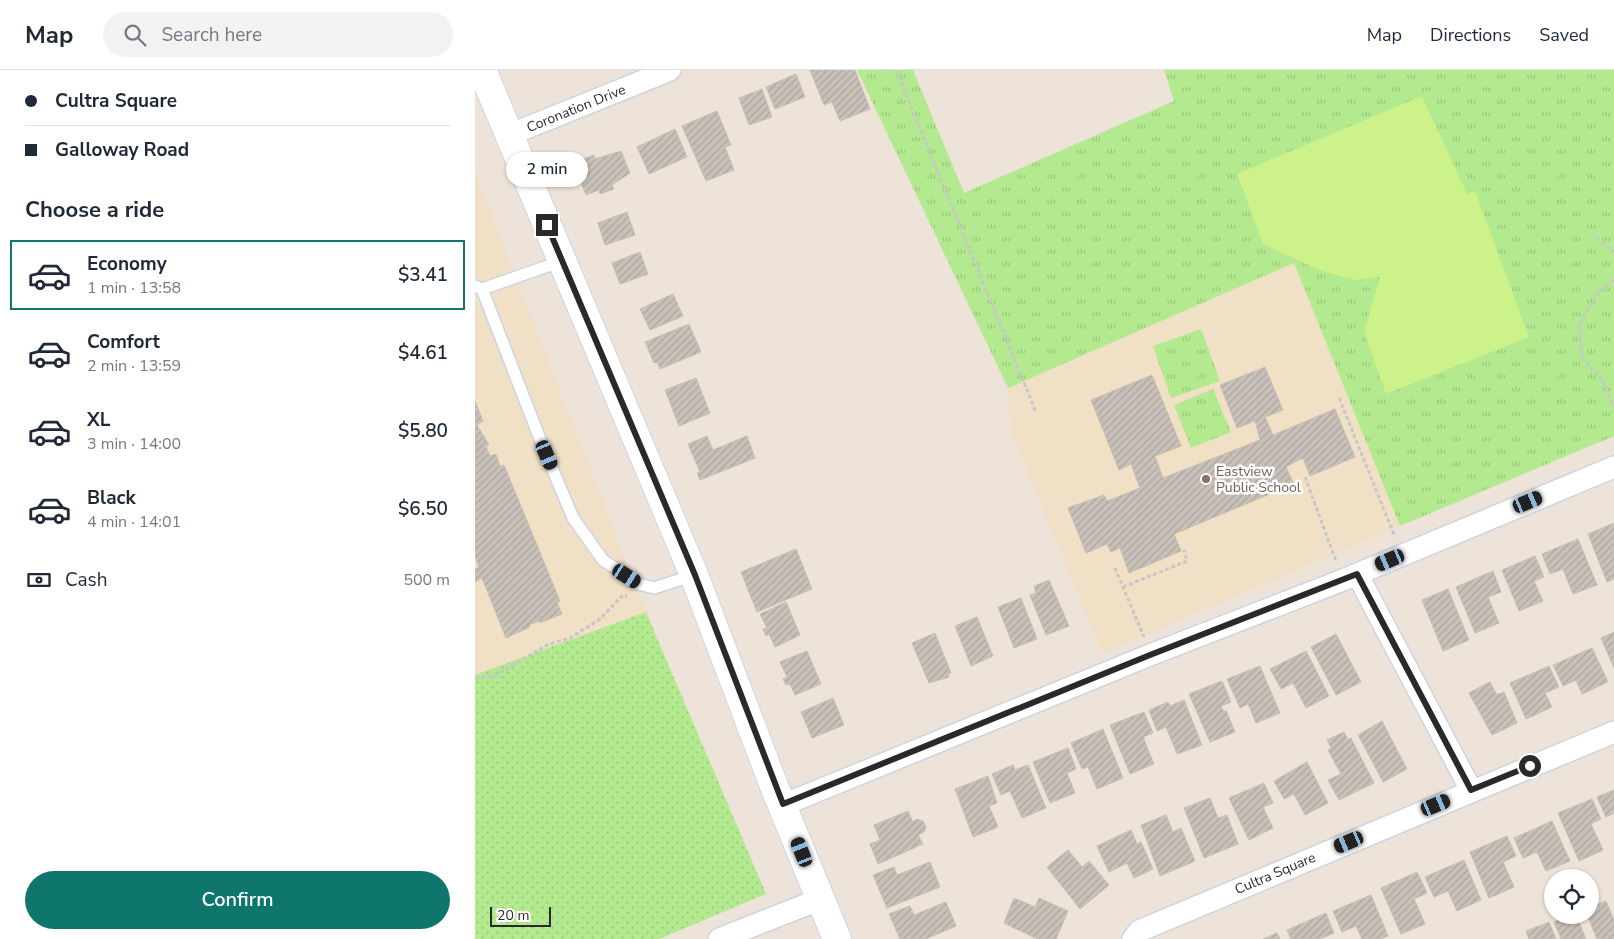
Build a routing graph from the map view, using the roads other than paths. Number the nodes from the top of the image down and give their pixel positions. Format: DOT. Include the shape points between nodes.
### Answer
graph roads {
  1 [pos="482,70"];
  2 [pos="671,70"];
  3 [pos="509,135"];
  4 [pos="562,260"];
  5 [pos="479,287"];
  6 [pos="1614,467"];
  7 [pos="695,575"];
  8 [pos="1350,577"];
  9 [pos="1614,732"];
  10 [pos="1471,790"];
  11 [pos="783,804"];
  12 [pos="821,899"];
  13 [pos="719,939"];
  14 [pos="837,939"];
  15 [pos="1133,939"];
  1 -- 3 [label="street"];
  2 -- 3 [label="street, Coronation Drive"];
  3 -- 4 [label="street"];
  4 -- 5 [label="lane"];
  4 -- 7 [label="street"];
  5 -- 7 [label="lane" via="573,518 603,560 639,584 654,588"];
  6 -- 8 [label="street"];
  7 -- 11 [label="street"];
  8 -- 10 [label="street"];
  8 -- 11 [label="street"];
  9 -- 10 [label="street, Cultra Square"];
  10 -- 15 [label="street, Cultra Square" via="1139,931"];
  11 -- 12 [label="street"];
  12 -- 13 [label="street"];
  12 -- 14 [label="street"];
}
